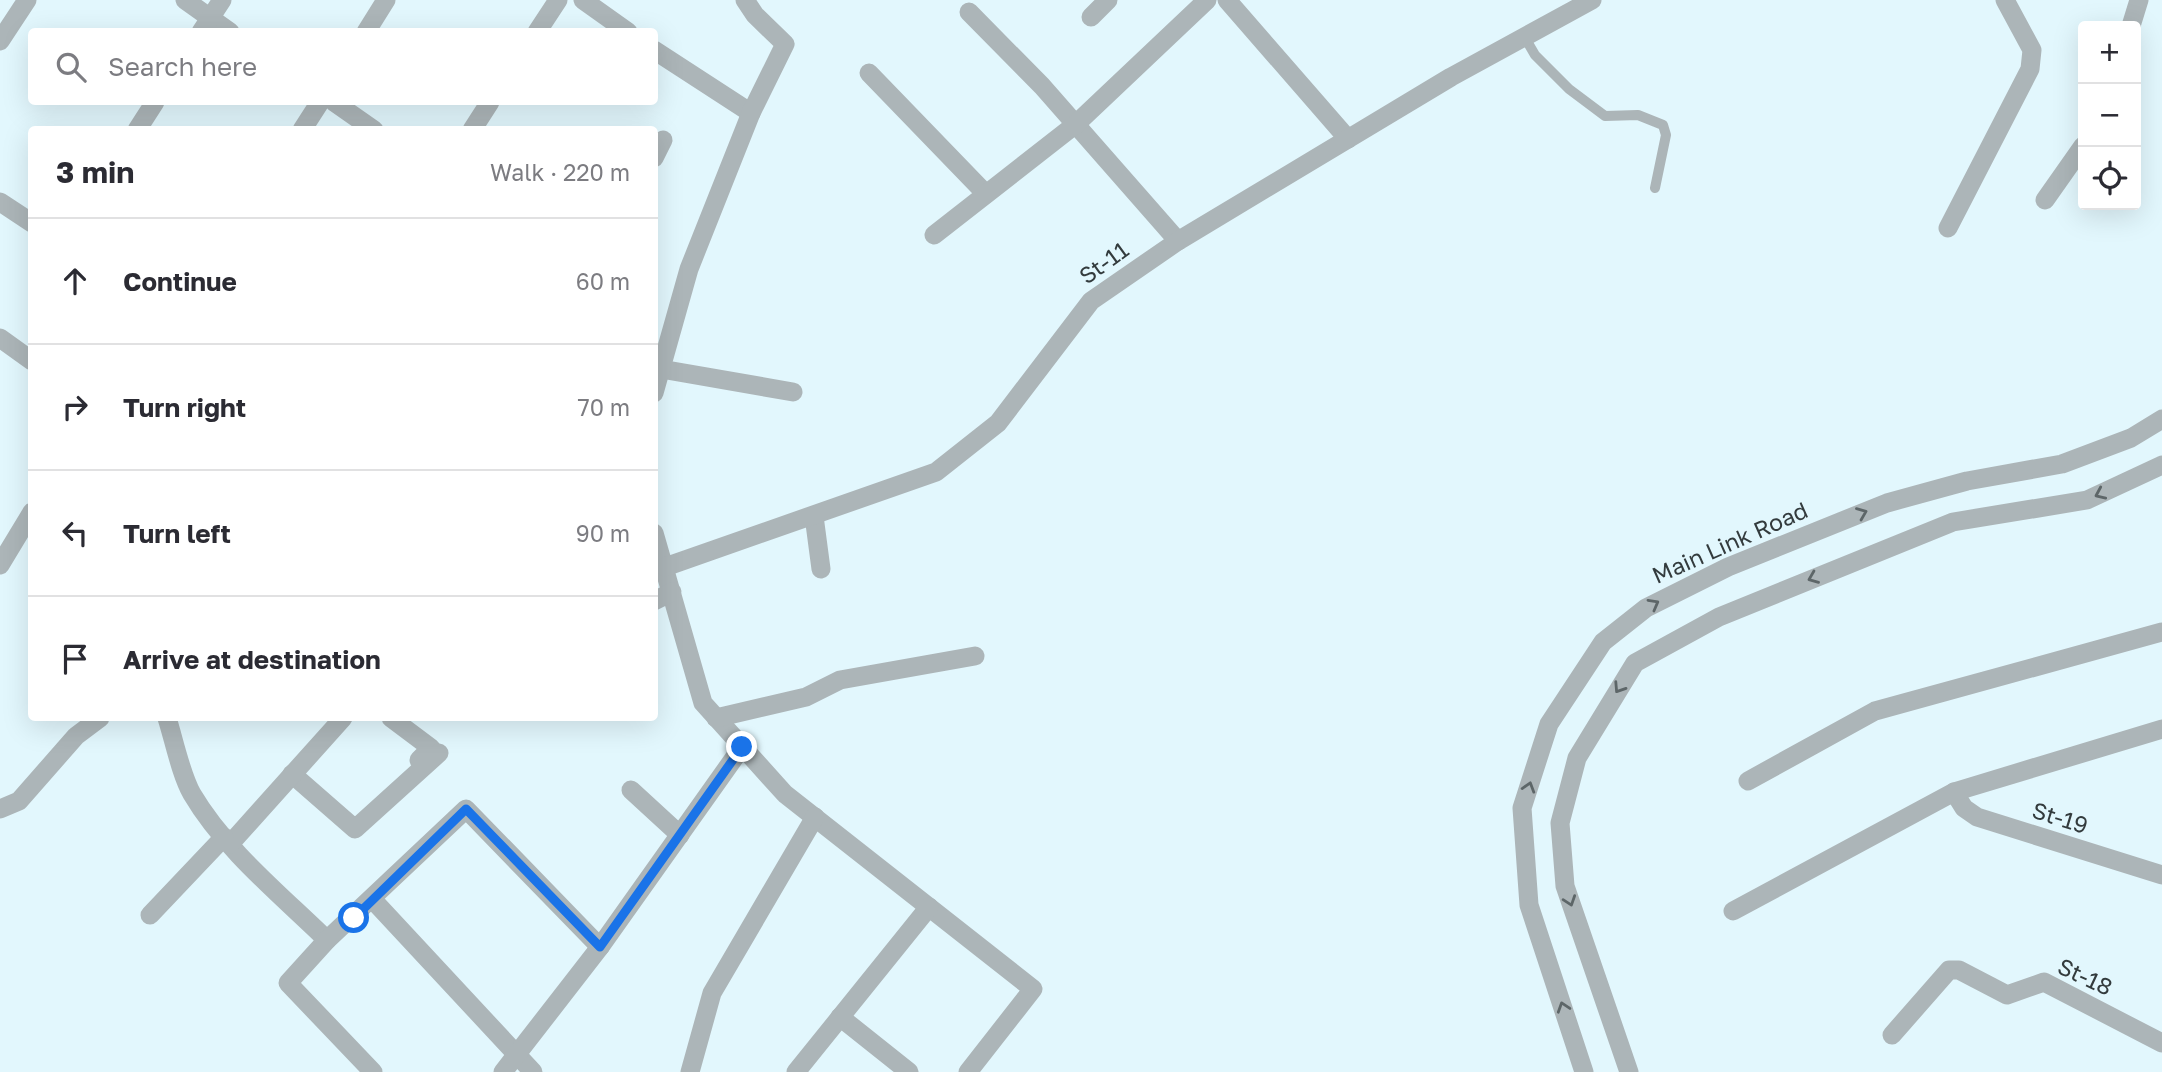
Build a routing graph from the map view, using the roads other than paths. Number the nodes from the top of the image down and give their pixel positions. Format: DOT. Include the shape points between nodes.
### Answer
graph roads {
  1 [pos="27,0"];
  2 [pos="185,0"];
  3 [pos="222,0"];
  4 [pos="386,0"];
  5 [pos="558,0"];
  6 [pos="583,0"];
  7 [pos="745,0"];
  8 [pos="1108,0"];
  9 [pos="1207,0"];
  10 [pos="1227,0"];
  11 [pos="2005,0"];
  12 [pos="2138,0"];
  13 [pos="1580,3"];
  14 [pos="969,12"];
  15 [pos="1091,17"];
  16 [pos="2132,21"];
  17 [pos="206,25"];
  18 [pos="368,28"];
  19 [pos="540,28"];
  20 [pos="622,28"];
  21 [pos="1523,35"];
  22 [pos="0,41"];
  23 [pos="658,53"];
  24 [pos="869,73"];
  25 [pos="153,105"];
  26 [pos="318,105"];
  27 [pos="338,105"];
  28 [pos="488,105"];
  29 [pos="751,113"];
  30 [pos="1076,124"];
  31 [pos="140,126"];
  32 [pos="305,126"];
  33 [pos="368,126"];
  34 [pos="475,126"];
  35 [pos="1348,139"];
  36 [pos="663,140"];
  37 [pos="2082,147"];
  38 [pos="658,150"];
  39 [pos="1655,188"];
  40 [pos="986,194"];
  41 [pos="2045,200"];
  42 [pos="0,202"];
  43 [pos="28,220"];
  44 [pos="1948,228"];
  45 [pos="934,235"];
  46 [pos="1178,241"];
  47 [pos="0,338"];
  48 [pos="28,358"];
  49 [pos="661,369"];
  50 [pos="658,379"];
  51 [pos="793,392"];
  52 [pos="2162,419"];
  53 [pos="2162,465"];
  54 [pos="814,516"];
  55 [pos="28,519"];
  56 [pos="658,545"];
  57 [pos="0,565"];
  58 [pos="665,567"];
  59 [pos="821,569"];
  60 [pos="663,597"];
  61 [pos="2162,632"];
  62 [pos="975,656"];
  63 [pos="716,718"];
  64 [pos="96,721"];
  65 [pos="168,721"];
  66 [pos="340,721"];
  67 [pos="395,721"];
  68 [pos="2162,729"];
  69 [pos="742,747"];
  70 [pos="439,753"];
  71 [pos="419,760"];
  72 [pos="292,774"];
  73 [pos="1748,781"];
  74 [pos="631,790"];
  75 [pos="1954,792"];
  76 [pos="0,809"];
  77 [pos="815,817"];
  78 [pos="680,835"];
  79 [pos="227,840"];
  80 [pos="2162,875"];
  81 [pos="373,900"];
  82 [pos="929,907"];
  83 [pos="1733,911"];
  84 [pos="150,915"];
  85 [pos="327,940"];
  86 [pos="600,947"];
  87 [pos="840,1017"];
  88 [pos="1892,1035"];
  89 [pos="2162,1043"];
  90 [pos="517,1055"];
  91 [pos="373,1072"];
  92 [pos="503,1072"];
  93 [pos="533,1072"];
  94 [pos="690,1072"];
  95 [pos="796,1072"];
  96 [pos="909,1072"];
  97 [pos="968,1072"];
  98 [pos="1584,1072"];
  99 [pos="1629,1072"];
  1 -- 22 [label="street"];
  2 -- 17 [label="street"];
  3 -- 17 [label="street"];
  4 -- 18 [label="street"];
  5 -- 19 [label="street"];
  6 -- 20 [label="street"];
  7 -- 29 [label="street" via="785,44"];
  8 -- 15 [label="street"];
  9 -- 30 [label="street"];
  10 -- 35 [label="street"];
  11 -- 44 [label="street" via="2032,50 2030,69"];
  12 -- 16 [label="street"];
  13 -- 21 [label="street, St-11"];
  14 -- 30 [label="street"];
  21 -- 35 [label="street, St-11"];
  21 -- 39 [label="lane" via="1535,55 1605,117 1638,115 1663,125 1666,135"];
  23 -- 29 [label="street"];
  24 -- 40 [label="street"];
  25 -- 31 [label="street"];
  26 -- 32 [label="street"];
  27 -- 33 [label="street"];
  28 -- 34 [label="street"];
  29 -- 49 [label="street" via="689,269"];
  30 -- 40 [label="street"];
  30 -- 46 [label="street"];
  35 -- 46 [label="street, St-11"];
  36 -- 38 [label="street"];
  37 -- 41 [label="street"];
  40 -- 45 [label="street"];
  42 -- 43 [label="street"];
  46 -- 54 [label="street, St-11" via="1091,301 998,423 936,472"];
  47 -- 48 [label="street"];
  49 -- 50 [label="street"];
  49 -- 51 [label="street"];
  98 -- 52 [label="street, Main Link Road, one-way" via="1529,905 1522,808 1549,724 1603,642 1646,608 1740,562 1887,503 1967,481 2062,464 2131,438"];
  53 -- 99 [label="street, one-way" via="2087,500 1953,522 1719,617 1635,663 1577,758 1560,823 1565,886"];
  54 -- 58 [label="street, St-11"];
  54 -- 59 [label="street"];
  55 -- 57 [label="street"];
  56 -- 58 [label="street"];
  58 -- 60 [label="street"];
  60 -- 63 [label="street" via="703,704"];
  61 -- 73 [label="street" via="1875,711"];
  62 -- 63 [label="street" via="840,681 806,697"];
  63 -- 69 [label="street"];
  64 -- 76 [label="street" via="76,736 19,801"];
  65 -- 79 [label="street" via="190,791"];
  66 -- 72 [label="street"];
  67 -- 71 [label="street" via="431,748"];
  68 -- 75 [label="street"];
  69 -- 77 [label="street" via="785,794"];
  69 -- 78 [label="street"];
  70 -- 72 [label="street" via="355,829"];
  72 -- 79 [label="street"];
  74 -- 78 [label="street"];
  75 -- 80 [label="street, St-19" via="1977,817"];
  75 -- 83 [label="street"];
  77 -- 82 [label="street"];
  77 -- 94 [label="street" via="712,993"];
  78 -- 86 [label="street"];
  79 -- 84 [label="street"];
  79 -- 85 [label="street"];
  81 -- 85 [label="street"];
  81 -- 86 [label="street" via="466,809"];
  81 -- 90 [label="street"];
  82 -- 87 [label="street"];
  82 -- 97 [label="street" via="1033,989"];
  85 -- 91 [label="street" via="288,983"];
  86 -- 90 [label="street"];
  87 -- 95 [label="street"];
  87 -- 96 [label="street"];
  88 -- 89 [label="street, St-18" via="1949,970 1959,970 2007,995 2044,982"];
  90 -- 92 [label="street"];
  90 -- 93 [label="street"];
}
